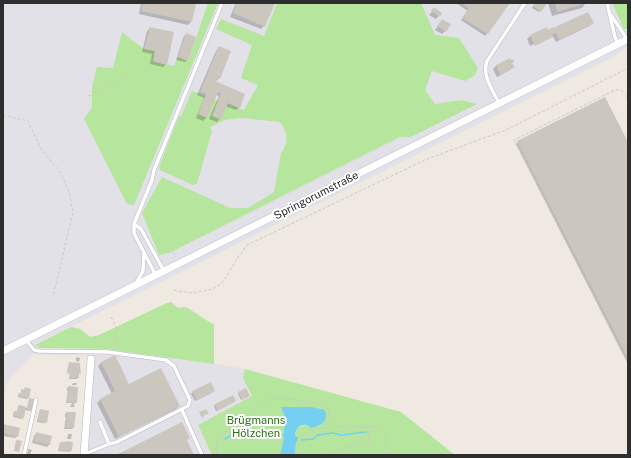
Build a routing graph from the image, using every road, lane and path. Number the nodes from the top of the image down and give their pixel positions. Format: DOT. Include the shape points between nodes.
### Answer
graph roads {
  1 [pos="222,3"];
  2 [pos="525,3"];
  3 [pos="607,3"];
  4 [pos="610,14"];
  5 [pos="628,39"];
  6 [pos="618,44"];
  7 [pos="628,68"];
  8 [pos="126,76"];
  9 [pos="628,95"];
  10 [pos="88,96"];
  11 [pos="499,103"];
  12 [pos="3,115"];
  13 [pos="134,224"];
  14 [pos="143,250"];
  15 [pos="164,272"];
  16 [pos="156,276"];
  17 [pos="134,286"];
  18 [pos="174,290"];
  19 [pos="54,298"];
  20 [pos="111,317"];
  21 [pos="26,340"];
  22 [pos="3,351"];
  23 [pos="116,352"];
  24 [pos="91,359"];
  25 [pos="628,364"];
  26 [pos="36,400"];
  27 [pos="182,410"];
  28 [pos="100,422"];
  29 [pos="326,427"];
  30 [pos="368,427"];
  31 [pos="109,444"];
  32 [pos="24,455"];
  33 [pos="84,455"];
  34 [pos="202,455"];
  35 [pos="217,455"];
  36 [pos="298,455"];
  37 [pos="320,455"];
  38 [pos="387,455"];
  1 -- 13 [label="lane"];
  2 -- 11 [label="lane" via="485,68 485,74"];
  3 -- 4 [label="lane"];
  4 -- 5 [label="lane"];
  4 -- 6 [label="lane" via="614,37"];
  5 -- 6 [label="street, Springorumstraße"];
  6 -- 11 [label="street, Springorumstraße"];
  7 -- 18 [label="path" via="506,130 427,159 247,245 221,284 212,289 193,292"];
  8 -- 10 [label="path" via="95,95"];
  9 -- 25 [label="path" via="620,90 614,90 514,140"];
  11 -- 15 [label="street, Springorumstraße"];
  12 -- 19 [label="path" via="28,121 41,149 60,172 69,191 72,212"];
  13 -- 14 [label="lane" via="134,233"];
  13 -- 15 [label="lane" via="141,229"];
  14 -- 16 [label="lane"];
  14 -- 17 [label="lane" via="143,271"];
  15 -- 16 [label="street, Springorumstraße"];
  16 -- 17 [label="street, Springorumstraße"];
  17 -- 21 [label="street, Springorumstraße"];
  20 -- 23 [label="path" via="116,327"];
  21 -- 22 [label="street, Springorumstraße"];
  21 -- 23 [label="lane" via="34,350 39,351"];
  23 -- 27 [label="lane" via="172,363 190,400 188,406"];
  24 -- 33 [label="street"];
  26 -- 32 [label="lane"];
  27 -- 31 [label="lane"];
  27 -- 34 [label="lane"];
  28 -- 31 [label="lane"];
  29 -- 30 [label="path"];
  29 -- 35 [label="path" via="329,412 326,407 311,402 274,399 266,401 222,435 216,446"];
  29 -- 36 [label="path" via="311,431 301,438"];
  30 -- 37 [label="path" via="369,442"];
  30 -- 38 [label="path" via="377,426 385,434"];
  31 -- 33 [label="lane"];
}
